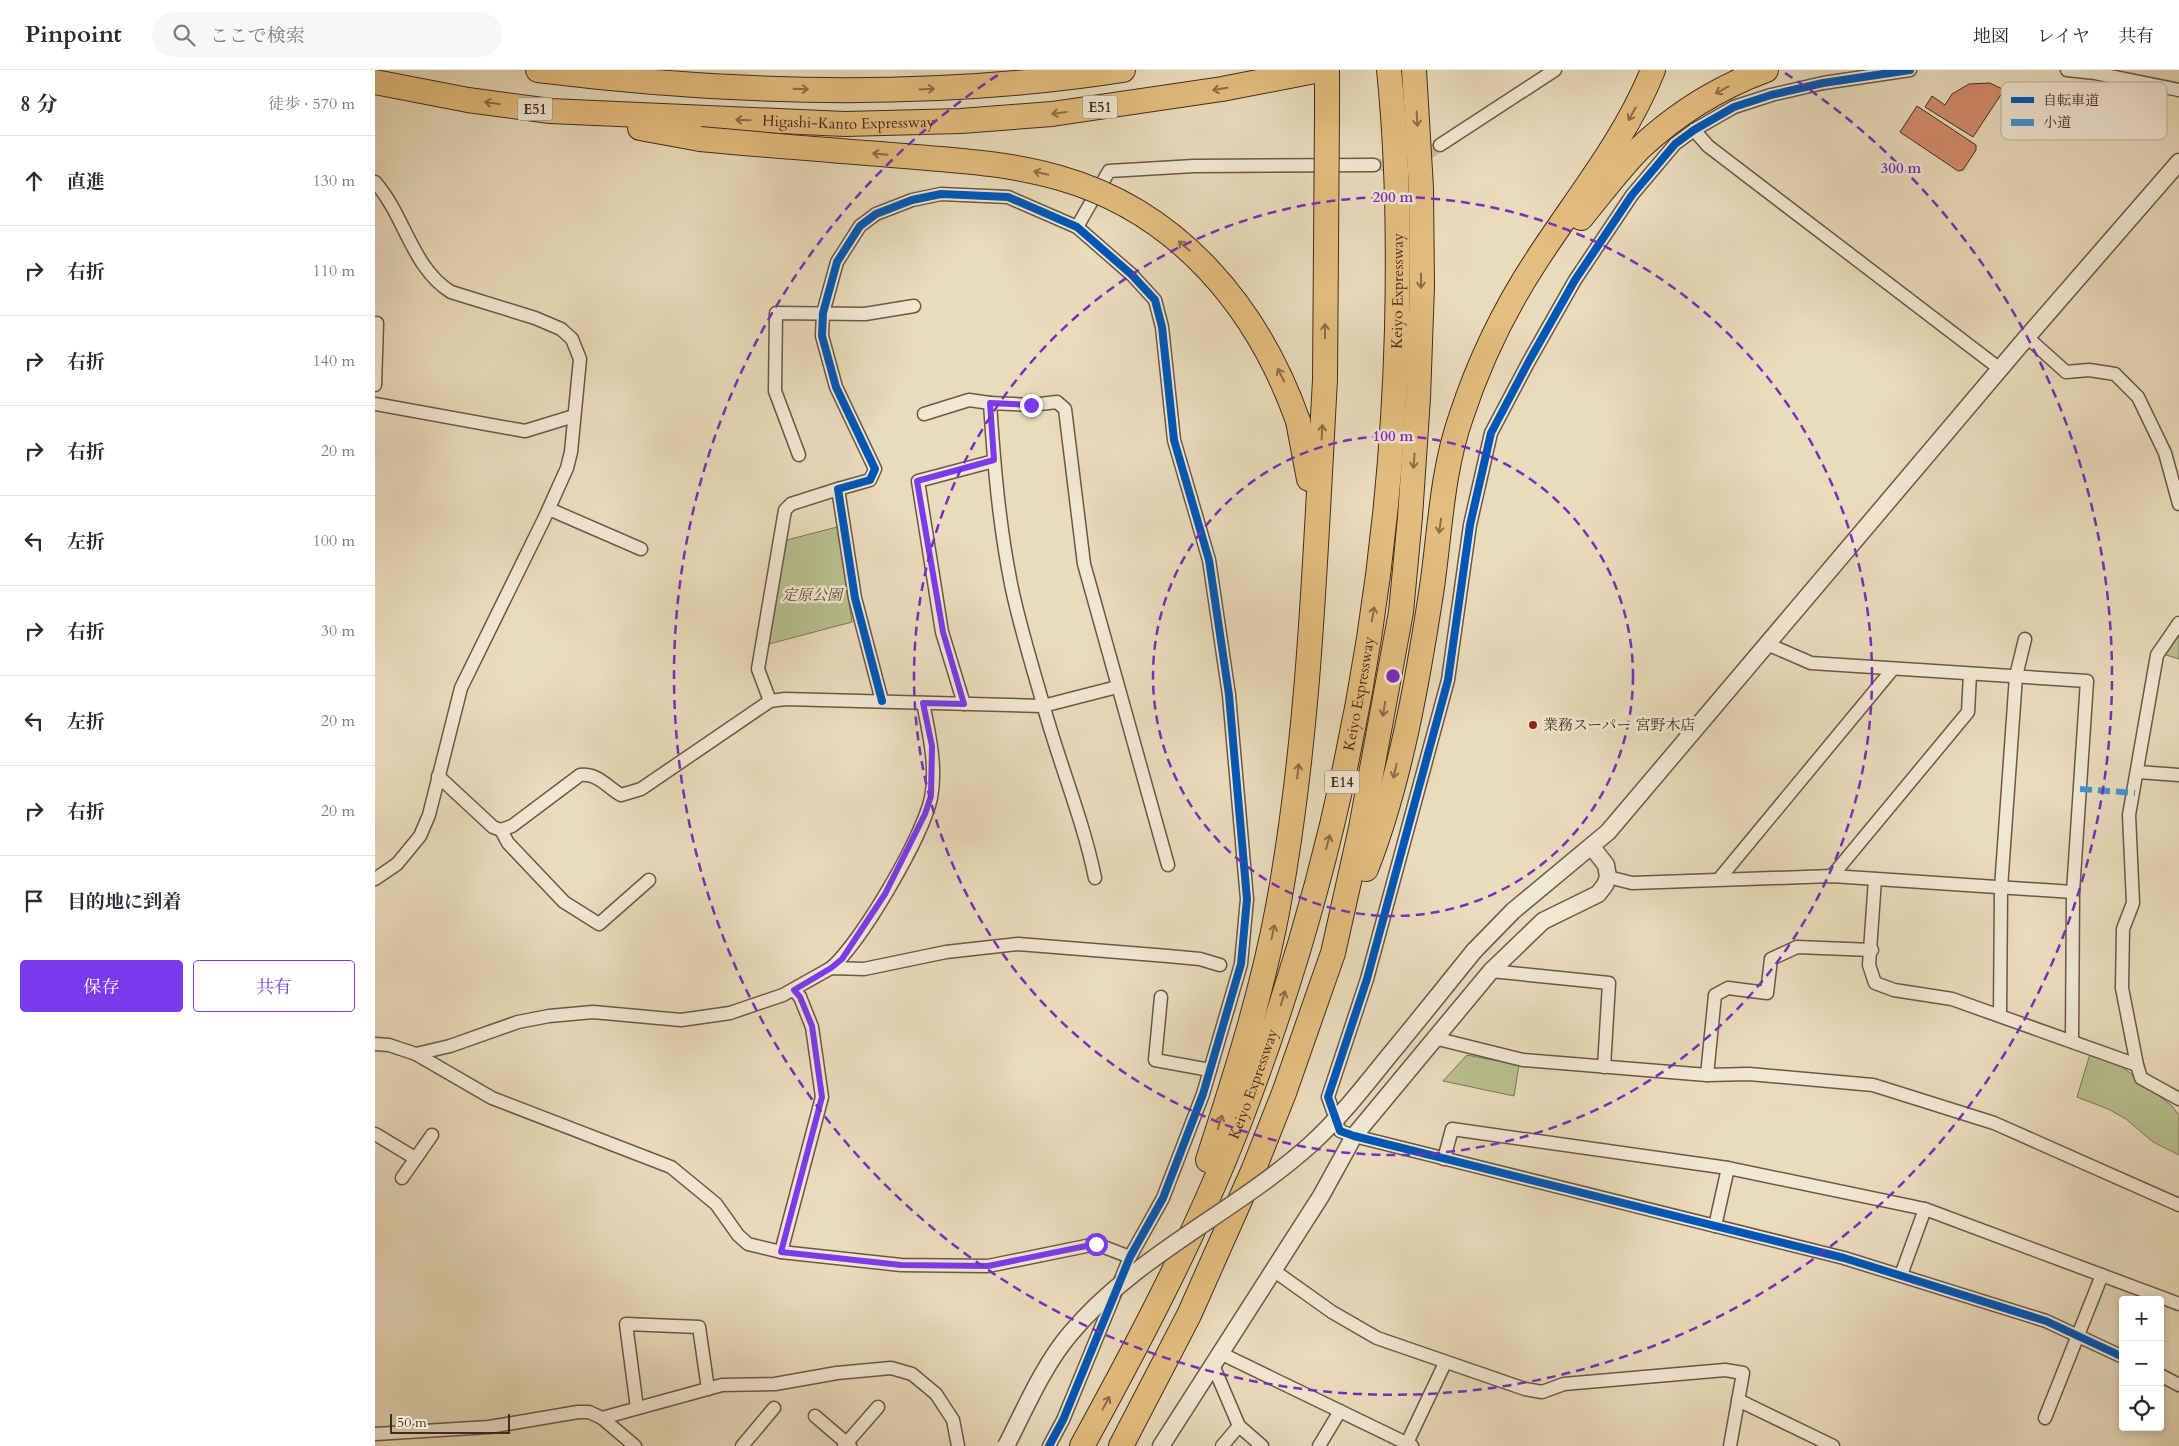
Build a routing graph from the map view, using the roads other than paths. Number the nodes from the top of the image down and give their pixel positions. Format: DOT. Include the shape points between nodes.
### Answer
graph roads {
  1 [pos="538,70"];
  2 [pos="1123,70"];
  3 [pos="1320,70"];
  4 [pos="1327,70"];
  5 [pos="1389,70"];
  6 [pos="1414,70"];
  7 [pos="1555,70"];
  8 [pos="1653,70"];
  9 [pos="1766,70"];
  10 [pos="1910,70"];
  11 [pos="2067,70"];
  12 [pos="375,82"];
  13 [pos="2139,82"];
  14 [pos="699,129"];
  15 [pos="1694,130"];
  16 [pos="1440,145"];
  17 [pos="2179,162"];
  18 [pos="1374,165"];
  19 [pos="375,182"];
  20 [pos="1077,227"];
  21 [pos="914,306"];
  22 [pos="823,313"];
  23 [pos="377,323"];
  24 [pos="2027,337"];
  25 [pos="2000,369"];
  26 [pos="375,385"];
  27 [pos="990,403"];
  28 [pos="375,404"];
  29 [pos="924,414"];
  30 [pos="574,416"];
  31 [pos="1459,420"];
  32 [pos="799,455"];
  33 [pos="994,460"];
  34 [pos="838,489"];
  35 [pos="2179,504"];
  36 [pos="549,508"];
  37 [pos="641,549"];
  38 [pos="1313,603"];
  39 [pos="2179,624"];
  40 [pos="2025,639"];
  41 [pos="1767,644"];
  42 [pos="1891,670"];
  43 [pos="1970,674"];
  44 [pos="2015,676"];
  45 [pos="1117,687"];
  46 [pos="769,701"];
  47 [pos="881,701"];
  48 [pos="923,703"];
  49 [pos="964,704"];
  50 [pos="1043,706"];
  51 [pos="2138,772"];
  52 [pos="2179,775"];
  53 [pos="439,776"];
  54 [pos="501,830"];
  55 [pos="1592,847"];
  56 [pos="1168,865"];
  57 [pos="1832,876"];
  58 [pos="1608,877"];
  59 [pos="1095,878"];
  60 [pos="375,879"];
  61 [pos="1719,879"];
  62 [pos="1875,879"];
  63 [pos="649,880"];
  64 [pos="2001,888"];
  65 [pos="2073,892"];
  66 [pos="1872,950"];
  67 [pos="1333,953"];
  68 [pos="1220,965"];
  69 [pos="831,968"];
  70 [pos="1491,971"];
  71 [pos="794,990"];
  72 [pos="1161,997"];
  73 [pos="1999,1016"];
  74 [pos="1434,1038"];
  75 [pos="2072,1041"];
  76 [pos="375,1044"];
  77 [pos="416,1054"];
  78 [pos="2137,1065"];
  79 [pos="1603,1067"];
  80 [pos="1210,1070"];
  81 [pos="1707,1075"];
  82 [pos="2179,1099"];
  83 [pos="375,1134"];
  84 [pos="432,1135"];
  85 [pos="1354,1136"];
  86 [pos="415,1158"];
  87 [pos="1445,1159"];
  88 [pos="1729,1168"];
  89 [pos="402,1178"];
  90 [pos="2179,1205"];
  91 [pos="1925,1209"];
  92 [pos="1715,1226"];
  93 [pos="781,1252"];
  94 [pos="1130,1257"];
  95 [pos="1273,1270"];
  96 [pos="1901,1275"];
  97 [pos="2102,1275"];
  98 [pos="1158,1300"];
  99 [pos="2179,1304"];
  100 [pos="2078,1336"];
  101 [pos="2119,1354"];
  102 [pos="1216,1359"];
  103 [pos="1445,1363"];
  104 [pos="2164,1377"];
  105 [pos="2179,1385"];
  106 [pos="708,1389"];
  107 [pos="1738,1400"];
  108 [pos="878,1407"];
  109 [pos="637,1408"];
  110 [pos="774,1408"];
  111 [pos="1340,1411"];
  112 [pos="815,1416"];
  113 [pos="602,1418"];
  114 [pos="2045,1418"];
  115 [pos="1239,1426"];
  116 [pos="375,1434"];
  117 [pos="847,1445"];
  118 [pos="1409,1445"];
  119 [pos="635,1446"];
  120 [pos="742,1446"];
  121 [pos="958,1446"];
  122 [pos="1007,1446"];
  123 [pos="1049,1446"];
  124 [pos="1083,1446"];
  125 [pos="1121,1446"];
  126 [pos="1161,1446"];
  127 [pos="1222,1446"];
  128 [pos="1262,1446"];
  129 [pos="1319,1446"];
  130 [pos="1730,1446"];
  131 [pos="1833,1446"];
  1 -- 2 [label="highway, Higashi-Kanto Expressway / E51, one-way" via="700,85 879,91 1036,81"];
  3 -- 14 [label="highway, Higashi-Kanto Expressway / E51, one-way" via="1043,115 961,121"];
  38 -- 4 [label="highway, one-way, bridge" via="1325,380"];
  98 -- 5 [label="highway, Keiyo Expressway / E14, one-way" via="1247,1104 1278,1015 1329,839 1363,678 1388,494 1395,399 1397,195"];
  6 -- 67 [label="highway, Keiyo Expressway / E14, one-way" via="1421,188 1421,286 1411,517 1401,612 1384,710"];
  7 -- 16 [label="street"];
  8 -- 31 [label="highway, one-way" via="1617,139 1513,299 1475,376"];
  9 -- 31 [label="highway, one-way" via="1703,101 1639,149 1579,221 1520,302"];
  10 -- 15 [label="street" via="1823,83 1771,95 1734,107"];
  11 -- 13 [label="street"];
  14 -- 12 [label="highway, E51, one-way" via="467,100"];
  38 -- 14 [label="highway, one-way, bridge" via="1307,456 1286,385 1229,291 1197,256 1175,238 1114,200 1068,180 1027,170"];
  15 -- 25 [label="street" via="1708,146"];
  15 -- 85 [label="street" via="1675,144 1631,196 1575,280 1491,433 1470,524 1448,680 1367,979 1329,1097 1340,1131"];
  17 -- 24 [label="street"];
  18 -- 20 [label="street" via="1109,170"];
  19 -- 30 [label="street" via="392,203 426,271 438,284 451,292 535,318 561,329 572,339 580,358"];
  20 -- 22 [label="street" via="1008,197 941,194 912,200 876,214 860,226 837,262"];
  20 -- 80 [label="street" via="1132,275 1155,300 1162,327 1174,440 1209,560 1229,695 1247,899 1241,964"];
  21 -- 22 [label="street" via="865,314"];
  22 -- 32 [label="street" via="776,313 775,391"];
  22 -- 34 [label="street" via="823,336 836,387 875,469 870,480"];
  23 -- 26 [label="street"];
  24 -- 25 [label="street"];
  24 -- 35 [label="street" via="2066,372 2089,370 2115,374 2138,397 2165,453"];
  25 -- 41 [label="street"];
  27 -- 29 [label="street" via="969,400"];
  27 -- 33 [label="street"];
  27 -- 45 [label="street" via="1031,405 1057,402 1065,409 1084,564"];
  28 -- 30 [label="street" via="525,431"];
  30 -- 36 [label="street" via="567,468"];
  31 -- 67 [label="highway, one-way" via="1417,672 1394,777 1370,857"];
  33 -- 49 [label="street" via="917,481 943,632"];
  33 -- 50 [label="street" via="1011,585"];
  34 -- 46 [label="street" via="791,504 785,510 758,668"];
  34 -- 47 [label="street" via="855,598"];
  36 -- 37 [label="street"];
  36 -- 53 [label="street" via="461,688"];
  98 -- 38 [label="highway, one-way" via="1222,1118 1264,971 1291,830"];
  39 -- 51 [label="street" via="2157,655"];
  40 -- 44 [label="street"];
  41 -- 42 [label="street" via="1811,663"];
  41 -- 55 [label="street"];
  42 -- 43 [label="street"];
  42 -- 61 [label="street"];
  43 -- 44 [label="street"];
  43 -- 57 [label="street" via="1968,712"];
  44 -- 64 [label="street"];
  44 -- 65 [label="street" via="2087,681"];
  45 -- 50 [label="street"];
  45 -- 56 [label="street"];
  46 -- 47 [label="street"];
  46 -- 54 [label="street" via="641,789 621,795 598,777 579,775"];
  47 -- 48 [label="street"];
  48 -- 49 [label="street"];
  48 -- 69 [label="street" via="932,746 931,796 925,814 885,894 842,959"];
  49 -- 50 [label="street"];
  50 -- 59 [label="street"];
  51 -- 52 [label="street"];
  51 -- 78 [label="street" via="2129,816 2133,903 2123,929 2121,988"];
  53 -- 54 [label="street" via="493,827"];
  53 -- 60 [label="street" via="420,836 397,864"];
  54 -- 63 [label="street" via="508,843 564,902 599,924"];
  55 -- 58 [label="street" via="1606,866"];
  55 -- 122 [label="street, bridge" via="1513,912 1474,951 1344,1111 1310,1145 1137,1271 1088,1314 1048,1366"];
  57 -- 61 [label="street"];
  57 -- 62 [label="street"];
  58 -- 61 [label="street" via="1632,882"];
  58 -- 70 [label="street" via="1598,894 1543,921"];
  62 -- 64 [label="street"];
  62 -- 66 [label="street"];
  64 -- 65 [label="street"];
  64 -- 73 [label="street"];
  65 -- 75 [label="street"];
  66 -- 73 [label="street" via="1869,965 1875,983 1894,990 1952,999"];
  66 -- 81 [label="street" via="1797,947 1771,959 1767,993 1728,988 1715,995"];
  67 -- 125 [label="highway, Keiyo Expressway / E14" via="1253,1171 1189,1315"];
  68 -- 69 [label="street" via="1200,959 1018,944 946,952 864,969"];
  69 -- 71 [label="street"];
  70 -- 74 [label="street"];
  70 -- 79 [label="street" via="1609,983"];
  71 -- 77 [label="street" via="730,1013 681,1020 593,1012 549,1016 518,1022 450,1046"];
  71 -- 93 [label="street" via="812,1026 822,1097"];
  72 -- 80 [label="street" via="1155,1060"];
  73 -- 75 [label="street"];
  74 -- 79 [label="street" via="1523,1060"];
  74 -- 85 [label="street"];
  75 -- 78 [label="street"];
  76 -- 77 [label="street"];
  77 -- 93 [label="street" via="492,1098 671,1167 716,1204 748,1244"];
  78 -- 82 [label="street" via="2141,1078"];
  79 -- 81 [label="street"];
  80 -- 94 [label="street" via="1163,1198"];
  81 -- 90 [label="street" via="1749,1074 1873,1085 1994,1123"];
  83 -- 86 [label="street"];
  84 -- 86 [label="street"];
  85 -- 87 [label="street"];
  85 -- 95 [label="street" via="1321,1196"];
  86 -- 89 [label="street"];
  87 -- 88 [label="street" via="1452,1129"];
  87 -- 92 [label="street"];
  88 -- 91 [label="street"];
  88 -- 92 [label="street"];
  91 -- 96 [label="street"];
  91 -- 97 [label="street"];
  92 -- 96 [label="street"];
  93 -- 94 [label="street" via="901,1265 988,1266 1096,1244"];
  94 -- 123 [label="street" via="1063,1420"];
  95 -- 102 [label="street"];
  95 -- 103 [label="street" via="1332,1312 1377,1338"];
  96 -- 100 [label="street" via="2046,1322"];
  97 -- 99 [label="street"];
  97 -- 100 [label="street"];
  124 -- 98 [label="highway, Keiyo Expressway / E14, one-way"];
  100 -- 101 [label="street"];
  100 -- 114 [label="street"];
  102 -- 111 [label="street"];
  102 -- 115 [label="street"];
  102 -- 126 [label="street"];
  103 -- 107 [label="street" via="1542,1392 1564,1384 1725,1370 1743,1373"];
  103 -- 118 [label="street"];
  104 -- 105 [label="street"];
  106 -- 109 [label="street"];
  106 -- 109 [label="street" via="699,1327 627,1324"];
  106 -- 121 [label="street" via="722,1385 775,1384 891,1368 913,1374 936,1394 953,1420"];
  107 -- 130 [label="street"];
  107 -- 131 [label="street"];
  108 -- 117 [label="street"];
  109 -- 113 [label="street"];
  110 -- 120 [label="street"];
  111 -- 118 [label="street"];
  111 -- 129 [label="street"];
  112 -- 117 [label="street"];
  113 -- 116 [label="street" via="589,1412 578,1412 489,1427"];
  113 -- 119 [label="street"];
  115 -- 127 [label="street"];
  115 -- 128 [label="street"];
}
